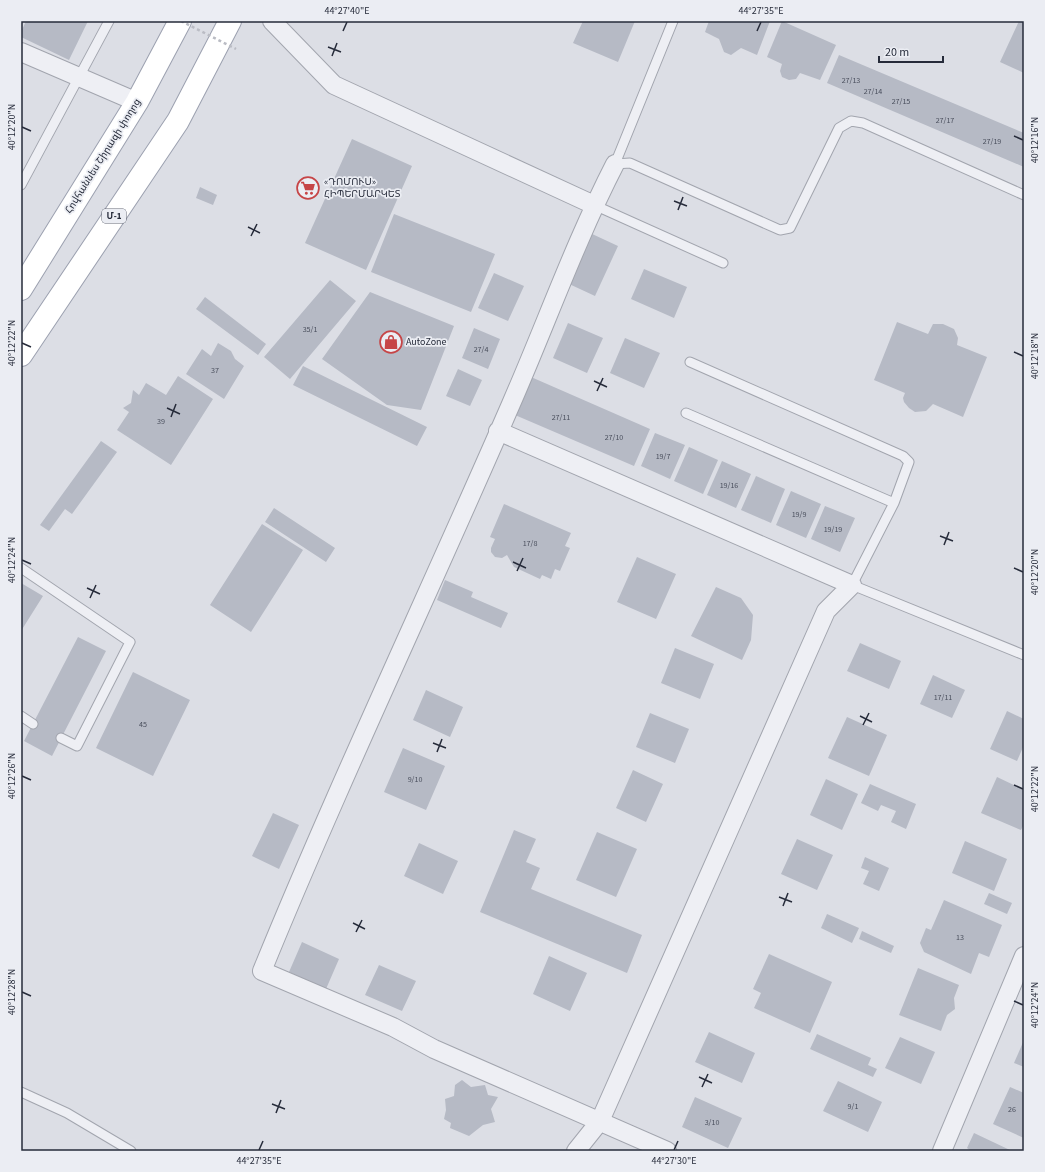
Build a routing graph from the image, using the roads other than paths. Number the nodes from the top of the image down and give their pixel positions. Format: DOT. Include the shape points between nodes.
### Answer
graph roads {
  1 [pos="109,21"];
  2 [pos="181,21"];
  3 [pos="230,21"];
  4 [pos="272,21"];
  5 [pos="673,21"];
  6 [pos="21,52"];
  7 [pos="79,77"];
  8 [pos="136,102"];
  9 [pos="615,164"];
  10 [pos="21,185"];
  11 [pos="1024,195"];
  12 [pos="594,204"];
  13 [pos="723,263"];
  14 [pos="21,289"];
  15 [pos="21,355"];
  16 [pos="690,362"];
  17 [pos="686,413"];
  18 [pos="498,431"];
  19 [pos="894,503"];
  20 [pos="21,568"];
  21 [pos="852,585"];
  22 [pos="1024,655"];
  23 [pos="21,716"];
  24 [pos="33,724"];
  25 [pos="61,738"];
  26 [pos="1024,956"];
  27 [pos="21,1092"];
  28 [pos="600,1121"];
  29 [pos="131,1151"];
  30 [pos="576,1151"];
  31 [pos="667,1151"];
  32 [pos="942,1151"];
  1 -- 7 [label="lane"];
  2 -- 8 [label="main road, Հովհաննես Շիրազի փողոց"];
  3 -- 15 [label="main road, Մ-1" via="178,121"];
  4 -- 12 [label="street" via="334,85"];
  5 -- 9 [label="lane"];
  6 -- 7 [label="street"];
  7 -- 8 [label="street"];
  7 -- 10 [label="lane"];
  8 -- 14 [label="main road, Հովհաննես Շիրազի փողոց"];
  9 -- 11 [label="lane" via="630,163 780,230 790,228 839,128 851,121 863,123"];
  9 -- 12 [label="street"];
  12 -- 13 [label="lane"];
  12 -- 18 [label="street"];
  16 -- 19 [label="lane" via="903,456 909,462"];
  17 -- 19 [label="lane"];
  18 -- 21 [label="street"];
  18 -- 28 [label="street" via="262,971"];
  19 -- 21 [label="lane"];
  20 -- 25 [label="lane" via="130,642 77,746"];
  21 -- 22 [label="lane"];
  21 -- 28 [label="street" via="826,611"];
  23 -- 24 [label="lane"];
  26 -- 32 [label="street"];
  27 -- 29 [label="lane" via="67,1113"];
  28 -- 30 [label="street"];
  28 -- 31 [label="street"];
}
